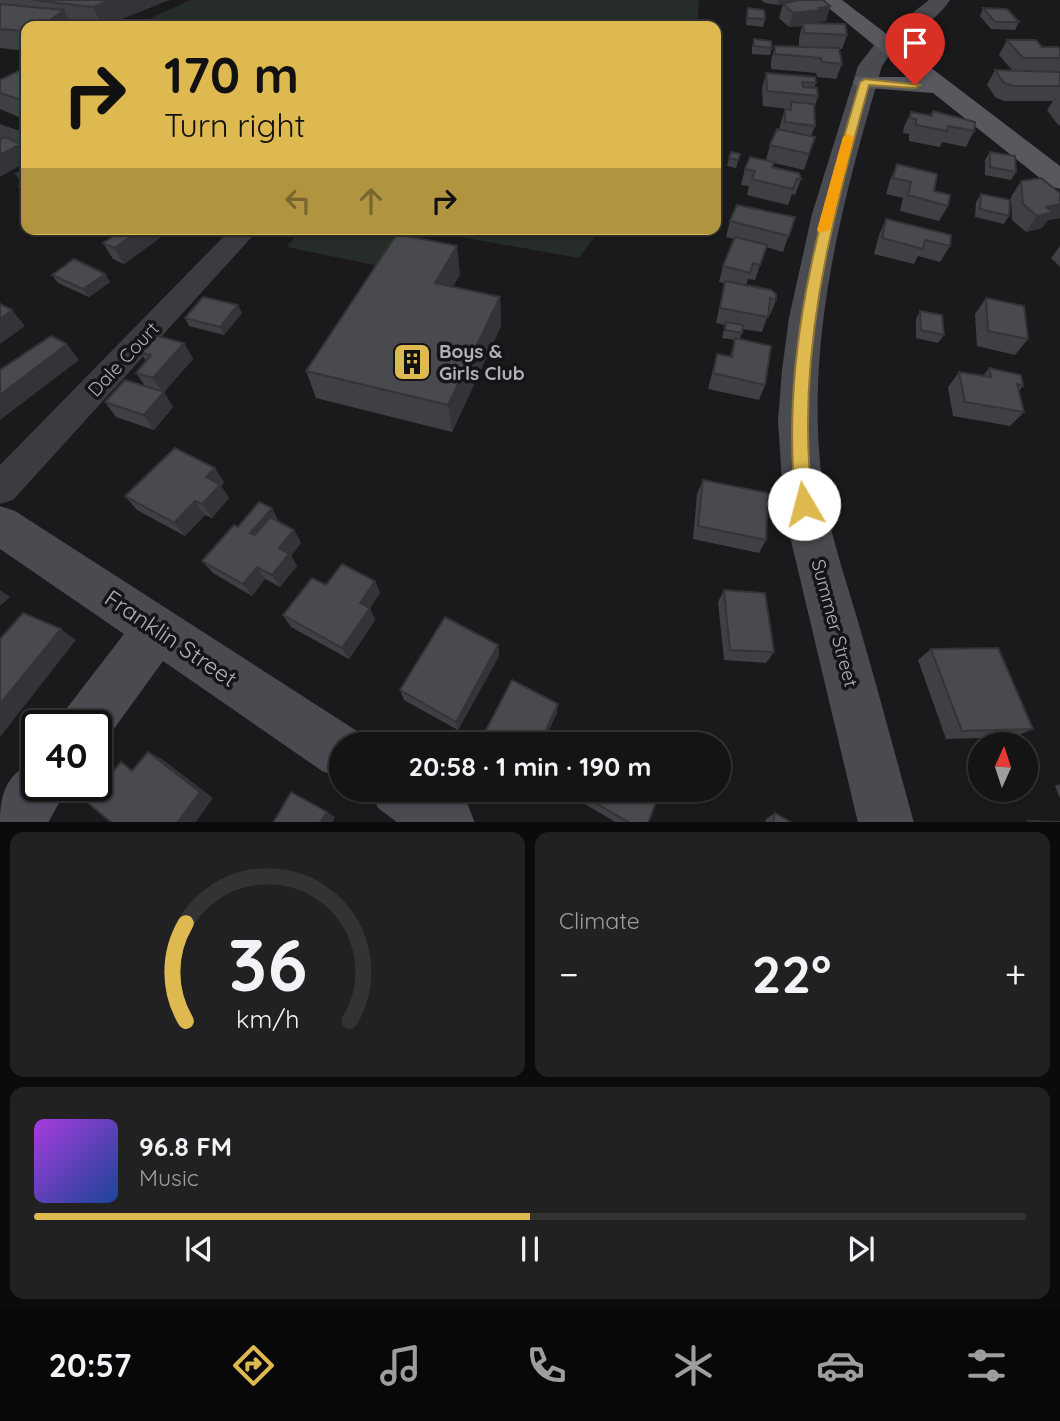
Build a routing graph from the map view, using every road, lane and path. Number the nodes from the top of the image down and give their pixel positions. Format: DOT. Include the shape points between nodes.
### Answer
graph roads {
  1 [pos="829,0"];
  2 [pos="940,0"];
  3 [pos="885,43"];
  4 [pos="865,82"];
  5 [pos="940,86"];
  6 [pos="0,131"];
  7 [pos="21,139"];
  8 [pos="1060,180"];
  9 [pos="239,235"];
  10 [pos="0,489"];
  11 [pos="0,525"];
  12 [pos="158,628"];
  13 [pos="97,710"];
  14 [pos="329,744"];
  15 [pos="30,801"];
  16 [pos="417,802"];
  17 [pos="14,822"];
  18 [pos="447,822"];
  19 [pos="886,822"];
  1 -- 3 [label="main road"];
  2 -- 3 [label="street" via="915,24"];
  3 -- 4 [label="street, Summer Street"];
  3 -- 5 [label="main road"];
  4 -- 5 [label="main road"];
  4 -- 19 [label="street, Summer Street" via="811,291 798,443 810,532"];
  5 -- 8 [label="main road"];
  6 -- 7 [label="street"];
  9 -- 10 [label="street, Dale Court"];
  11 -- 12 [label="street, Franklin Street"];
  12 -- 13 [label="street"];
  12 -- 14 [label="street, Franklin Street"];
  15 -- 17 [label="street"];
  16 -- 18 [label="street"];
}
